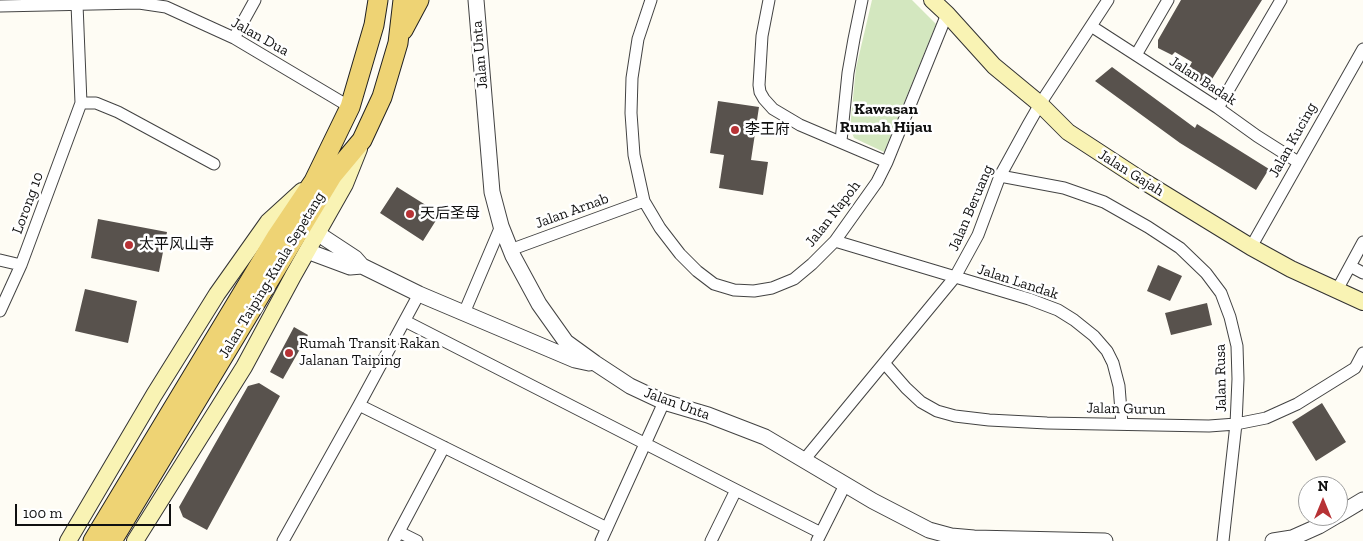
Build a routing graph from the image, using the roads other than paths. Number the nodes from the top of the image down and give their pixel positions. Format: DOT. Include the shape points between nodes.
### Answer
graph roads {
  1 [pos="255,0"];
  2 [pos="378,0"];
  3 [pos="403,0"];
  4 [pos="419,0"];
  5 [pos="476,0"];
  6 [pos="651,0"];
  7 [pos="770,0"];
  8 [pos="862,0"];
  9 [pos="932,0"];
  10 [pos="1108,0"];
  11 [pos="1168,0"];
  12 [pos="1281,0"];
  13 [pos="139,2"];
  14 [pos="20,3"];
  15 [pos="77,4"];
  16 [pos="0,6"];
  17 [pos="947,14"];
  18 [pos="401,19"];
  19 [pos="374,25"];
  20 [pos="1091,26"];
  21 [pos="234,38"];
  22 [pos="398,43"];
  23 [pos="1363,49"];
  24 [pos="1136,56"];
  25 [pos="81,103"];
  26 [pos="1040,104"];
  27 [pos="350,107"];
  28 [pos="1218,108"];
  29 [pos="362,140"];
  30 [pos="841,142"];
  31 [pos="887,162"];
  32 [pos="1298,162"];
  33 [pos="214,164"];
  34 [pos="1000,176"];
  35 [pos="314,181"];
  36 [pos="644,201"];
  37 [pos="501,226"];
  38 [pos="317,233"];
  39 [pos="835,241"];
  40 [pos="1363,242"];
  41 [pos="1251,247"];
  42 [pos="510,250"];
  43 [pos="307,251"];
  44 [pos="0,260"];
  45 [pos="21,265"];
  46 [pos="362,266"];
  47 [pos="1350,266"];
  48 [pos="1363,273"];
  49 [pos="954,277"];
  50 [pos="1337,290"];
  51 [pos="419,294"];
  52 [pos="1363,302"];
  53 [pos="0,311"];
  54 [pos="464,313"];
  55 [pos="405,321"];
  56 [pos="530,340"];
  57 [pos="566,342"];
  58 [pos="1363,353"];
  59 [pos="596,363"];
  60 [pos="885,364"];
  61 [pos="1359,372"];
  62 [pos="664,402"];
  63 [pos="359,405"];
  64 [pos="1122,424"];
  65 [pos="1236,424"];
  66 [pos="645,444"];
  67 [pos="444,447"];
  68 [pos="804,460"];
  69 [pos="845,485"];
  70 [pos="736,490"];
  71 [pos="1363,500"];
  72 [pos="1348,509"];
  73 [pos="1319,526"];
  74 [pos="113,528"];
  75 [pos="607,528"];
  76 [pos="396,536"];
  77 [pos="819,537"];
  78 [pos="68,541"];
  79 [pos="93,541"];
  80 [pos="135,541"];
  81 [pos="282,541"];
  82 [pos="417,541"];
  83 [pos="601,541"];
  84 [pos="711,541"];
  85 [pos="1105,541"];
  86 [pos="1223,541"];
  87 [pos="1273,541"];
  1 -- 21 [label="street"];
  2 -- 19 [label="main road, Jalan Taiping-Kuala Sepetang"];
  3 -- 18 [label="main road, Jalan Taiping-Kuala Sepetang"];
  4 -- 22 [label="main road"];
  5 -- 37 [label="street, Jalan Unta" via="492,192"];
  6 -- 36 [label="street, Jalan Napoh" via="638,38 632,78 634,155"];
  7 -- 30 [label="street" via="762,36 760,92 773,109 800,125"];
  8 -- 30 [label="street" via="851,56"];
  9 -- 17 [label="main road, Jalan Gajah"];
  10 -- 20 [label="street, Jalan Beruang"];
  11 -- 24 [label="street"];
  12 -- 28 [label="street"];
  13 -- 15 [label="street, Jalan Dua"];
  13 -- 21 [label="street, Jalan Dua" via="166,7"];
  14 -- 15 [label="street, Jalan Dua"];
  14 -- 16 [label="street, Jalan Dua"];
  15 -- 25 [label="street, Lorong 10"];
  17 -- 26 [label="main road, Jalan Gajah" via="994,66"];
  17 -- 31 [label="street, Jalan Napoh"];
  18 -- 19 [label="main road" via="391,10"];
  18 -- 22 [label="main road, Jalan Taiping-Kuala Sepetang"];
  19 -- 27 [label="main road, Jalan Taiping-Kuala Sepetang"];
  20 -- 24 [label="street, Jalan Badak"];
  20 -- 26 [label="street, Jalan Beruang"];
  21 -- 27 [label="street, Jalan Dua"];
  22 -- 29 [label="main road, Jalan Taiping-Kuala Sepetang" via="382,97"];
  23 -- 32 [label="street, Jalan Kucing"];
  24 -- 28 [label="street, Jalan Badak"];
  25 -- 33 [label="street" via="96,103 118,112"];
  25 -- 45 [label="street, Lorong 10"];
  26 -- 34 [label="street, Jalan Beruang"];
  26 -- 41 [label="main road, Jalan Gajah" via="1068,132 1094,150"];
  27 -- 35 [label="main road, Jalan Taiping-Kuala Sepetang"];
  28 -- 32 [label="street, Jalan Badak"];
  29 -- 38 [label="main road" via="344,184"];
  29 -- 74 [label="main road, Jalan Taiping-Kuala Sepetang" via="332,176"];
  30 -- 31 [label="street"];
  31 -- 39 [label="street, Jalan Napoh" via="877,182"];
  32 -- 41 [label="street, Jalan Kucing"];
  34 -- 49 [label="street, Jalan Beruang" via="978,235"];
  34 -- 65 [label="street, Jalan Rusa" via="1064,188 1104,202 1180,248 1206,272 1221,293 1237,346"];
  35 -- 74 [label="main road, Jalan Taiping-Kuala Sepetang" via="277,236"];
  35 -- 78 [label="main road" via="268,222 218,294"];
  36 -- 39 [label="street, Jalan Napoh" via="660,228 697,271 714,284 734,290 754,291 794,280"];
  36 -- 42 [label="street, Jalan Arnab"];
  37 -- 42 [label="street, Jalan Unta"];
  37 -- 54 [label="street"];
  38 -- 43 [label="main road"];
  38 -- 46 [label="street" via="356,258"];
  39 -- 49 [label="street, Jalan Landak"];
  40 -- 47 [label="street"];
  41 -- 50 [label="main road, Jalan Gajah"];
  42 -- 57 [label="street, Jalan Unta" via="539,304"];
  43 -- 46 [label="street" via="350,267"];
  43 -- 80 [label="main road" via="244,367"];
  44 -- 45 [label="street"];
  45 -- 53 [label="street, Lorong 10"];
  46 -- 51 [label="street"];
  47 -- 48 [label="street"];
  47 -- 50 [label="street"];
  49 -- 60 [label="street, Jalan Beruang"];
  49 -- 64 [label="street, Jalan Landak" via="1058,310 1094,336 1113,363 1119,386"];
  50 -- 52 [label="main road, Jalan Gajah"];
  51 -- 54 [label="street"];
  51 -- 55 [label="street"];
  54 -- 56 [label="street"];
  55 -- 63 [label="street"];
  55 -- 66 [label="street"];
  56 -- 57 [label="street"];
  56 -- 59 [label="street" via="576,360"];
  57 -- 59 [label="street, Jalan Unta"];
  58 -- 61 [label="street, Jalan Gurun"];
  59 -- 62 [label="street, Jalan Unta" via="630,386"];
  60 -- 64 [label="street, Jalan Gurun" via="921,402 955,416"];
  60 -- 68 [label="street, Jalan Beruang"];
  61 -- 65 [label="street, Jalan Gurun" via="1266,418"];
  62 -- 66 [label="street"];
  62 -- 68 [label="street, Jalan Unta" via="766,437"];
  63 -- 67 [label="street"];
  63 -- 81 [label="street"];
  64 -- 65 [label="street, Jalan Gurun"];
  65 -- 86 [label="street, Jalan Rusa"];
  66 -- 70 [label="street"];
  66 -- 75 [label="street"];
  67 -- 75 [label="street"];
  67 -- 76 [label="street"];
  68 -- 69 [label="street, Jalan Unta"];
  69 -- 77 [label="street"];
  69 -- 85 [label="street, Jalan Unta" via="910,522 951,536"];
  70 -- 77 [label="street"];
  70 -- 84 [label="street"];
  71 -- 72 [label="street"];
  73 -- 87 [label="street" via="1292,538"];
  74 -- 79 [label="main road, Jalan Taiping-Kuala Sepetang"];
  75 -- 83 [label="street"];
  76 -- 82 [label="street"];
}
